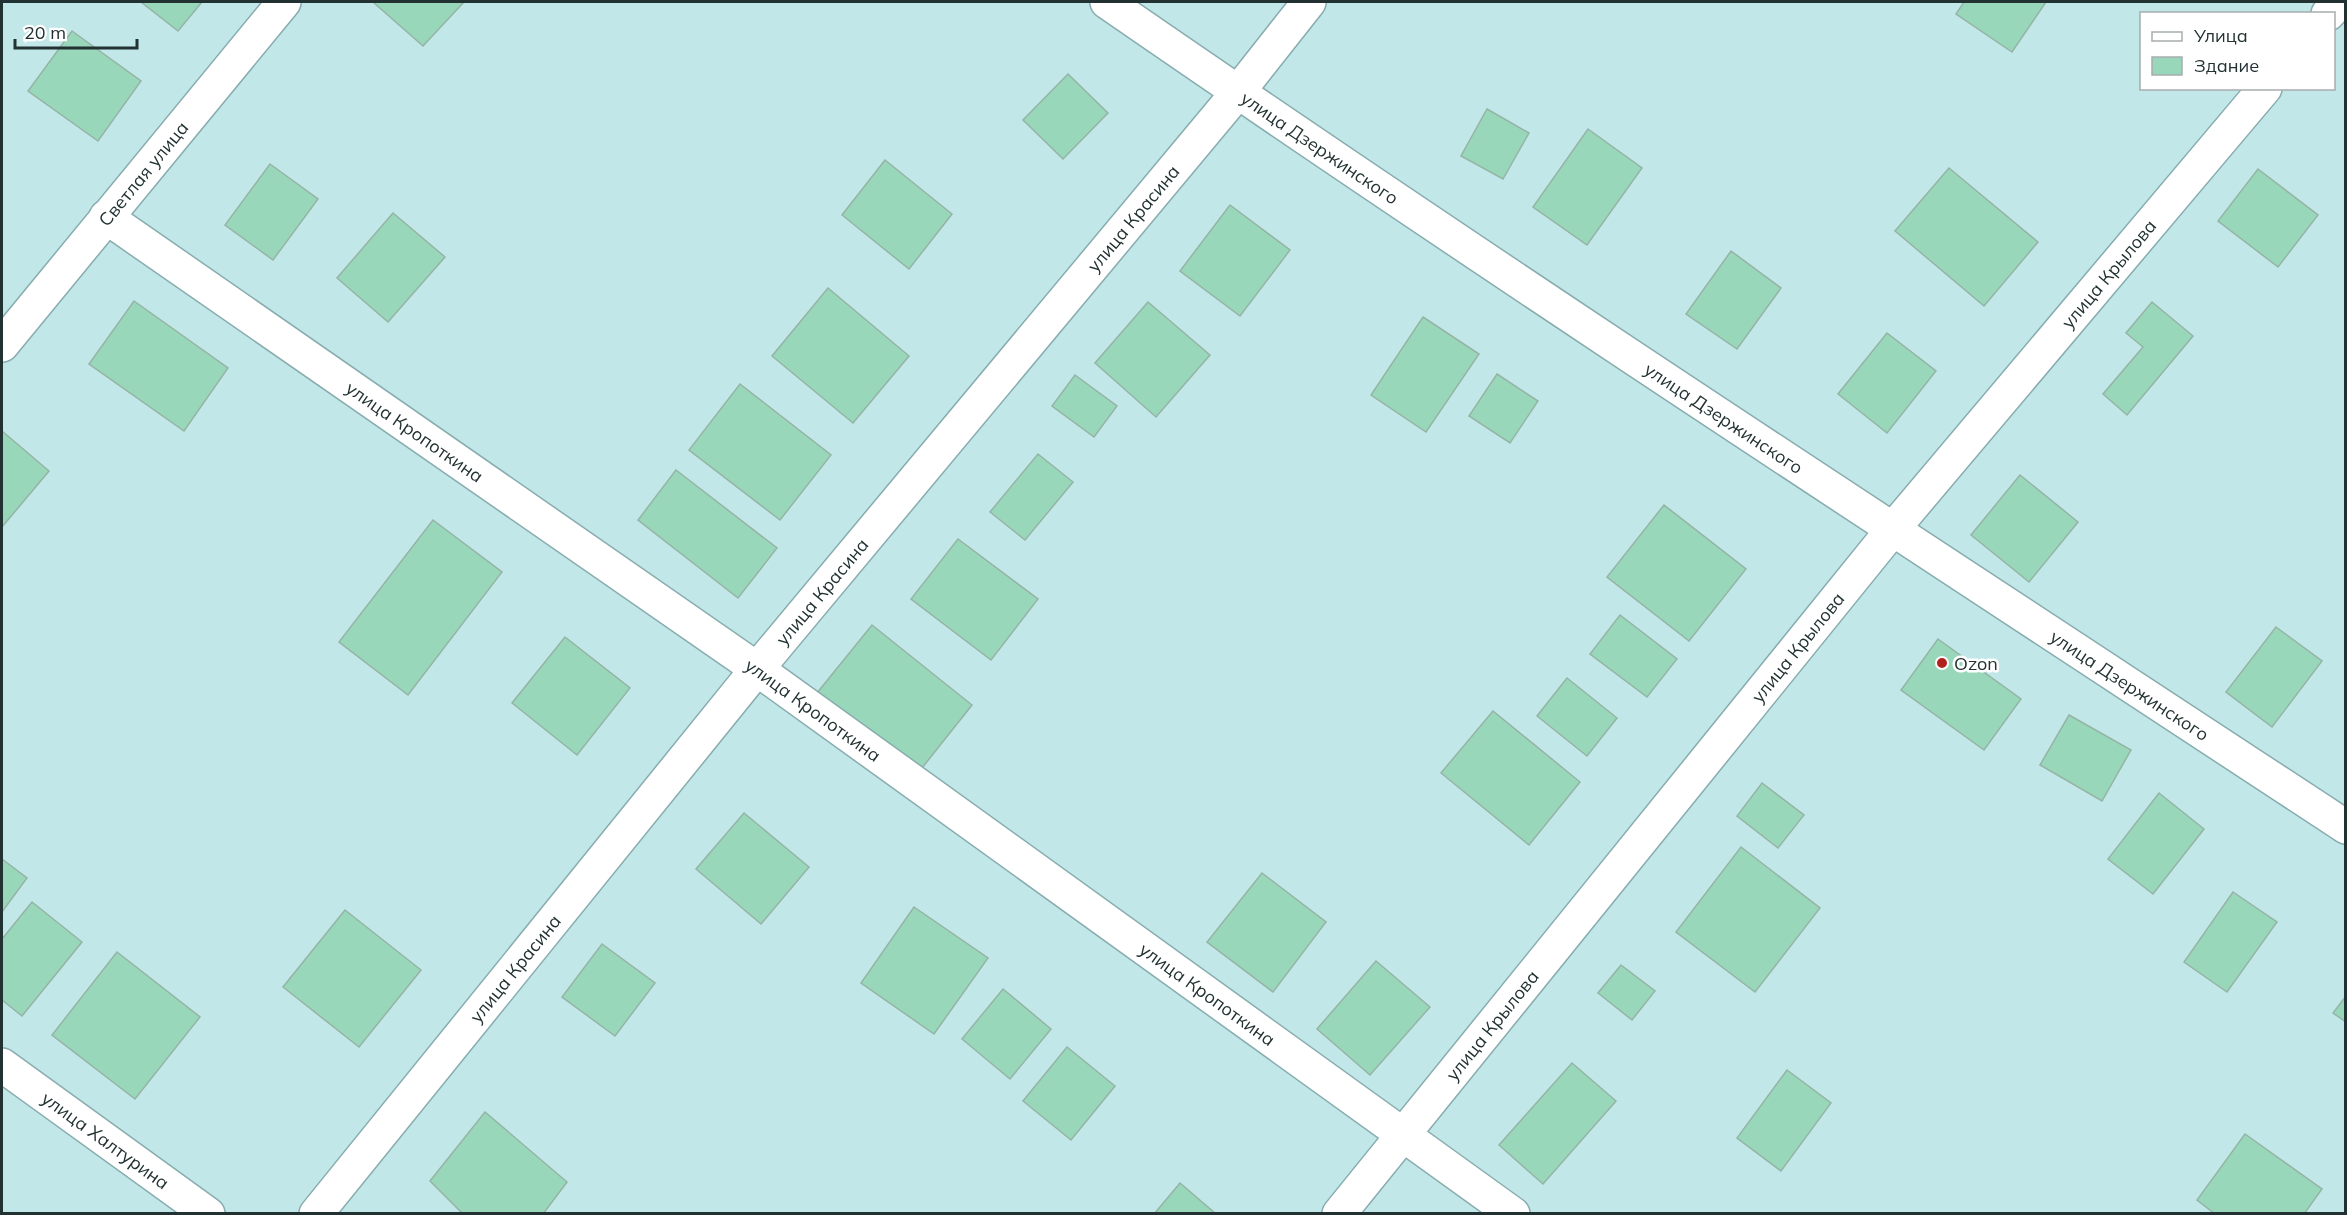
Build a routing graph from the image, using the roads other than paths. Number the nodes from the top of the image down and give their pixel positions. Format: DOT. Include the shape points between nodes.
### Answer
graph roads {
  1 [pos="284,2"];
  2 [pos="1107,2"];
  3 [pos="1309,2"];
  4 [pos="2263,90"];
  5 [pos="1238,92"];
  6 [pos="106,217"];
  7 [pos="2,345"];
  8 [pos="1893,529"];
  9 [pos="757,669"];
  10 [pos="2346,827"];
  11 [pos="2,1065"];
  12 [pos="1403,1132"];
  13 [pos="208,1214"];
  14 [pos="316,1214"];
  15 [pos="1339,1214"];
  16 [pos="1513,1214"];
  1 -- 6 [label="street, Светлая улица"];
  2 -- 5 [label="street, улица Дзержинского"];
  3 -- 5 [label="street, улица Красина"];
  4 -- 8 [label="street, улица Крылова"];
  5 -- 8 [label="street, улица Дзержинского"];
  5 -- 9 [label="street, улица Красина"];
  6 -- 7 [label="street, Светлая улица"];
  6 -- 9 [label="street, улица Кропоткина"];
  8 -- 10 [label="street, улица Дзержинского"];
  8 -- 12 [label="street, улица Крылова"];
  9 -- 12 [label="street, улица Кропоткина"];
  9 -- 14 [label="street, улица Красина"];
  11 -- 13 [label="street, улица Халтурина"];
  12 -- 15 [label="street, улица Крылова"];
  12 -- 16 [label="street, улица Кропоткина"];
}
